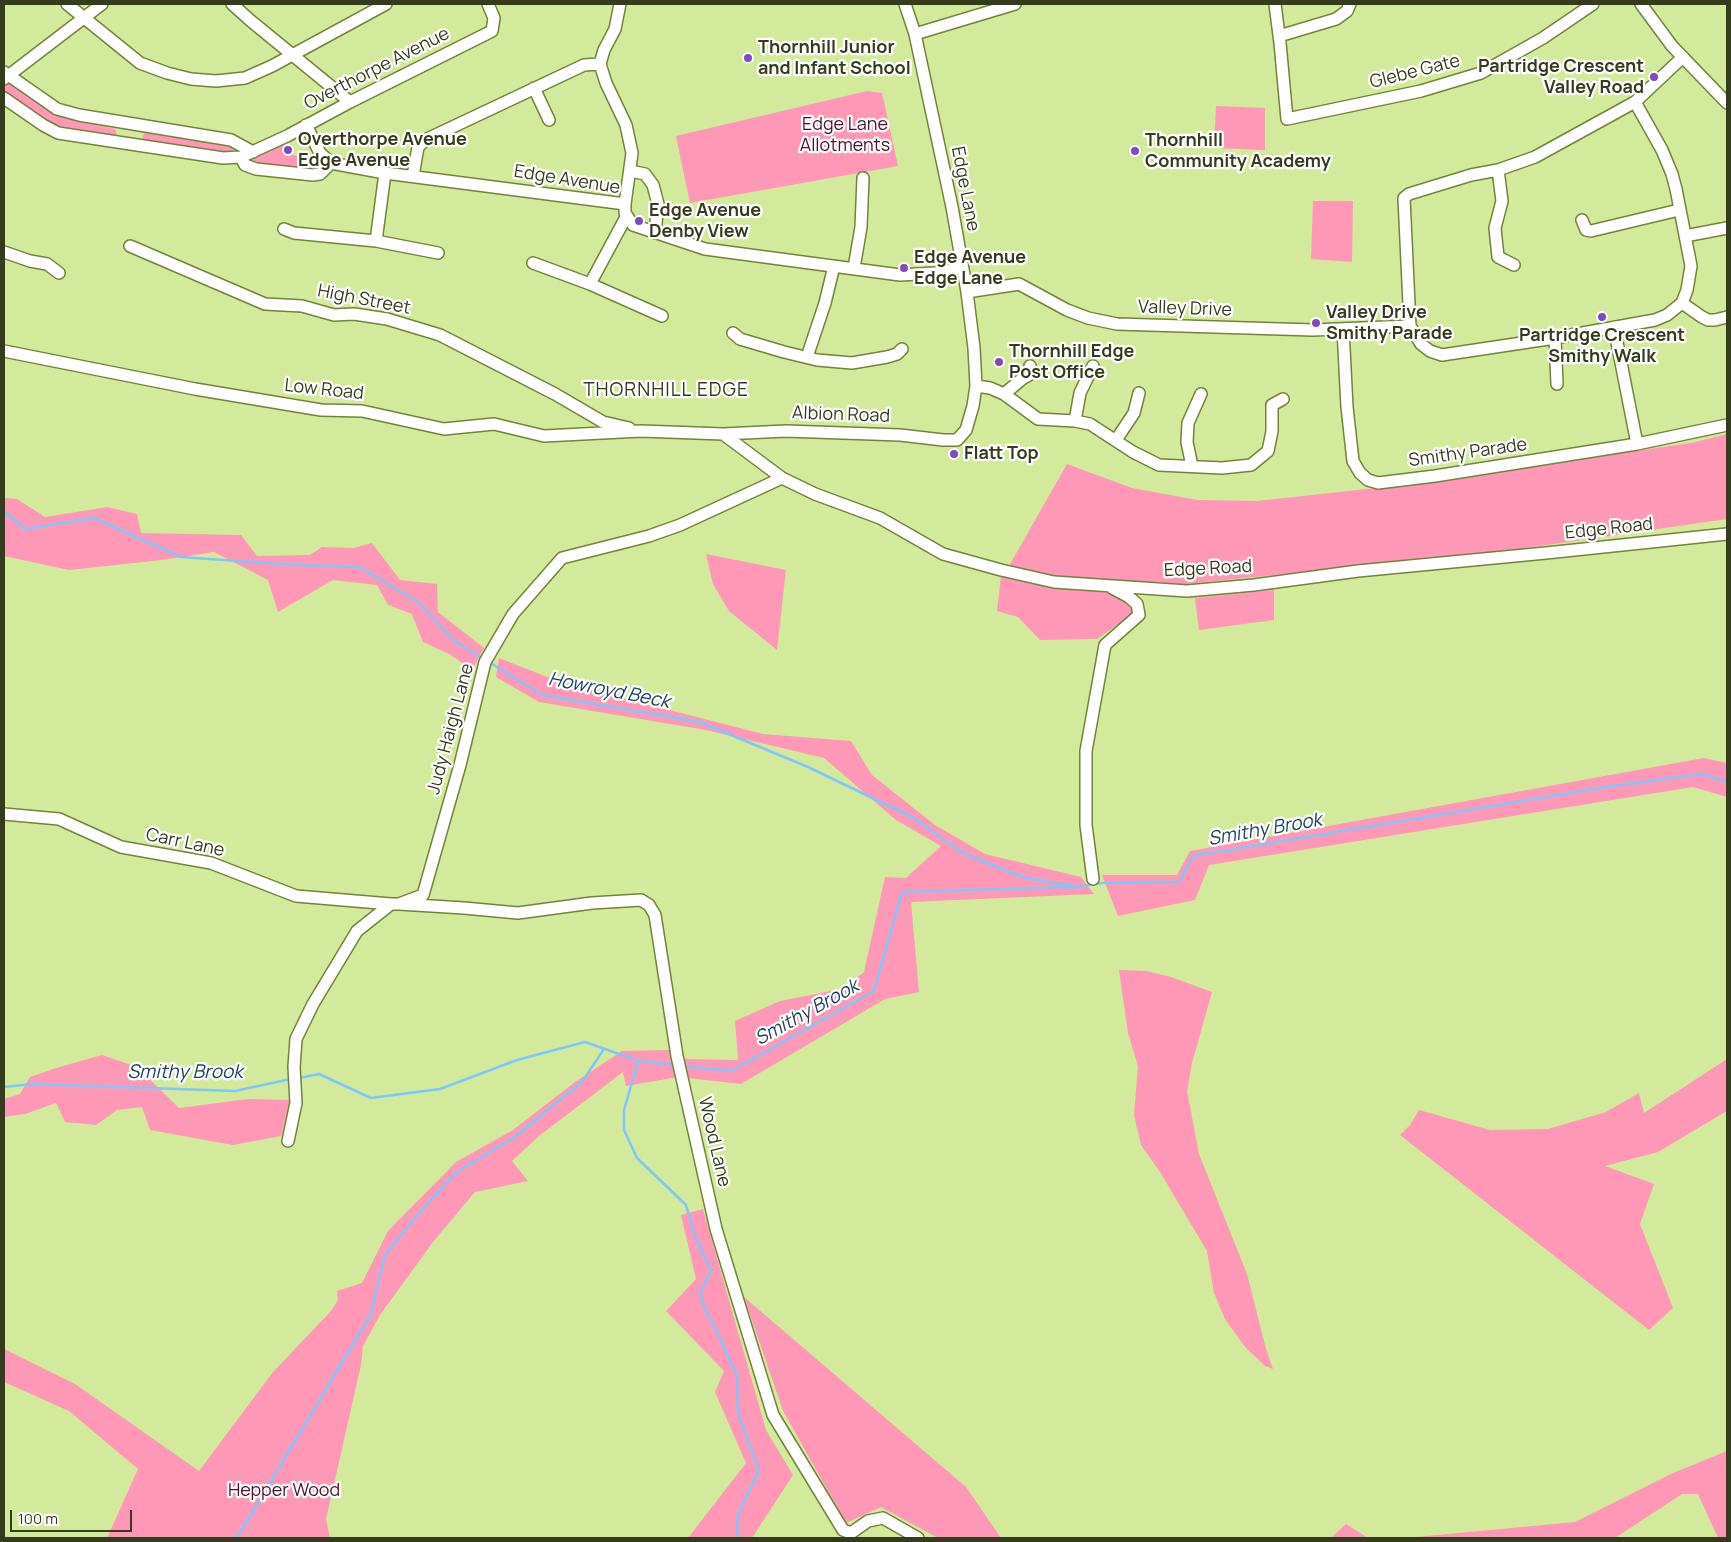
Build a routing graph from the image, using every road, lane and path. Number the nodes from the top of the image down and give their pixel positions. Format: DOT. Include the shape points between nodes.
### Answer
graph roads {
  1 [pos="67,4"];
  2 [pos="102,4"];
  3 [pos="232,4"];
  4 [pos="386,4"];
  5 [pos="488,4"];
  6 [pos="620,4"];
  7 [pos="906,4"];
  8 [pos="1015,4"];
  9 [pos="1275,4"];
  10 [pos="1350,4"];
  11 [pos="1594,4"];
  12 [pos="1642,4"];
  13 [pos="366,8"];
  14 [pos="84,18"];
  15 [pos="915,34"];
  16 [pos="1279,36"];
  17 [pos="292,55"];
  18 [pos="1683,57"];
  19 [pos="600,64"];
  20 [pos="5,75"];
  21 [pos="534,88"];
  22 [pos="4,98"];
  23 [pos="350,102"];
  24 [pos="1635,102"];
  25 [pos="1727,103"];
  26 [pos="548,120"];
  27 [pos="306,125"];
  28 [pos="253,152"];
  29 [pos="241,157"];
  30 [pos="331,163"];
  31 [pos="1498,170"];
  32 [pos="630,171"];
  33 [pos="385,173"];
  34 [pos="414,176"];
  35 [pos="863,178"];
  36 [pos="625,204"];
  37 [pos="1679,210"];
  38 [pos="626,217"];
  39 [pos="1582,220"];
  40 [pos="1727,228"];
  41 [pos="284,229"];
  42 [pos="655,233"];
  43 [pos="1685,236"];
  44 [pos="376,241"];
  45 [pos="130,246"];
  46 [pos="4,252"];
  47 [pos="438,253"];
  48 [pos="533,264"];
  49 [pos="1514,265"];
  50 [pos="834,266"];
  51 [pos="962,267"];
  52 [pos="854,268"];
  53 [pos="59,273"];
  54 [pos="590,284"];
  55 [pos="967,292"];
  56 [pos="1682,303"];
  57 [pos="662,316"];
  58 [pos="1727,317"];
  59 [pos="1410,326"];
  60 [pos="1614,327"];
  61 [pos="1343,329"];
  62 [pos="734,333"];
  63 [pos="1555,338"];
  64 [pos="902,349"];
  65 [pos="4,351"];
  66 [pos="806,357"];
  67 [pos="1030,366"];
  68 [pos="1093,366"];
  69 [pos="1557,384"];
  70 [pos="976,386"];
  71 [pos="1139,393"];
  72 [pos="1004,394"];
  73 [pos="1201,394"];
  74 [pos="1283,399"];
  75 [pos="1076,421"];
  76 [pos="1727,425"];
  77 [pos="640,431"];
  78 [pos="723,434"];
  79 [pos="957,440"];
  80 [pos="1116,440"];
  81 [pos="1637,444"];
  82 [pos="1192,466"];
  83 [pos="782,478"];
  84 [pos="1727,534"];
  85 [pos="1106,585"];
  86 [pos="4,814"];
  87 [pos="1093,879"];
  88 [pos="424,900"];
  89 [pos="395,904"];
  90 [pos="288,1141"];
  91 [pos="918,1538"];
  1 -- 14 [label="street"];
  2 -- 14 [label="street"];
  3 -- 17 [label="street"];
  4 -- 13 [label="street"];
  5 -- 23 [label="street, Overthorpe Avenue" via="494,18 492,31"];
  6 -- 19 [label="street" via="615,29"];
  7 -- 15 [label="street, Edge Lane"];
  8 -- 15 [label="street"];
  9 -- 16 [label="street"];
  10 -- 16 [label="street" via="1347,11 1336,19"];
  11 -- 16 [label="street, Glebe Gate" via="1481,73 1421,91 1287,119"];
  12 -- 18 [label="street"];
  13 -- 17 [label="street"];
  14 -- 17 [label="street" via="140,63 191,79 245,78"];
  14 -- 20 [label="street"];
  15 -- 51 [label="street, Edge Lane"];
  17 -- 23 [label="street"];
  18 -- 24 [label="street"];
  18 -- 25 [label="street"];
  19 -- 21 [label="street" via="584,65"];
  19 -- 32 [label="street" via="626,125 632,153"];
  20 -- 28 [label="street" via="57,109 231,140"];
  21 -- 26 [label="street"];
  21 -- 34 [label="street" via="425,140 418,147"];
  22 -- 29 [label="street, Overthorpe Avenue" via="58,133 223,158"];
  23 -- 27 [label="street, Overthorpe Avenue"];
  24 -- 31 [label="street" via="1535,157"];
  24 -- 37 [label="street" via="1672,174"];
  27 -- 28 [label="street, Overthorpe Avenue"];
  27 -- 30 [label="street" via="320,153"];
  28 -- 29 [label="street, Overthorpe Avenue"];
  29 -- 30 [label="street" via="245,165 256,169 313,175 320,174"];
  30 -- 33 [label="street, Edge Avenue"];
  31 -- 49 [label="street" via="1502,201 1495,228 1498,257"];
  31 -- 59 [label="street" via="1471,175 1404,198"];
  32 -- 36 [label="street"];
  32 -- 42 [label="street" via="644,174 654,185 658,204"];
  33 -- 34 [label="street, Edge Avenue"];
  33 -- 44 [label="street"];
  34 -- 36 [label="street, Edge Avenue"];
  35 -- 52 [label="street" via="861,227"];
  36 -- 38 [label="street, Edge Avenue"];
  37 -- 39 [label="street" via="1595,230 1586,230"];
  37 -- 43 [label="street"];
  38 -- 42 [label="street, Edge Avenue" via="633,224"];
  38 -- 54 [label="street"];
  40 -- 43 [label="street"];
  41 -- 44 [label="street" via="294,233"];
  42 -- 50 [label="street, Edge Avenue" via="705,249"];
  43 -- 56 [label="street" via="1691,266"];
  44 -- 47 [label="street"];
  45 -- 77 [label="street, High Street" via="265,304 302,306 334,315 354,314 387,319 440,335 603,422"];
  46 -- 53 [label="street" via="48,264"];
  48 -- 54 [label="street"];
  50 -- 52 [label="street, Edge Avenue"];
  50 -- 66 [label="street"];
  51 -- 52 [label="street, Edge Avenue" via="936,273 900,275"];
  51 -- 55 [label="street, Edge Lane"];
  54 -- 57 [label="street"];
  55 -- 61 [label="street, Valley Drive" via="1019,284 1067,310 1117,324"];
  55 -- 70 [label="street, Edge Lane"];
  56 -- 58 [label="street" via="1708,320"];
  56 -- 60 [label="street" via="1661,318"];
  59 -- 61 [label="street, Valley Drive"];
  59 -- 63 [label="street" via="1421,344 1442,355"];
  60 -- 63 [label="street"];
  60 -- 81 [label="street"];
  61 -- 81 [label="street, Smithy Parade" via="1353,460 1368,480 1378,483 1435,476"];
  62 -- 66 [label="street" via="740,339"];
  63 -- 69 [label="street"];
  64 -- 66 [label="street" via="887,358 852,363"];
  65 -- 77 [label="street, Low Road" via="195,389 321,410 362,411 444,429 494,424 544,436"];
  67 -- 72 [label="street" via="1029,375"];
  68 -- 75 [label="street" via="1080,393"];
  70 -- 72 [label="street"];
  70 -- 79 [label="street, Edge Lane" via="970,420"];
  71 -- 80 [label="street" via="1134,413"];
  72 -- 75 [label="street" via="1038,420"];
  73 -- 82 [label="street" via="1188,423 1187,442"];
  74 -- 82 [label="street" via="1267,402 1272,430 1268,451 1251,465 1222,468"];
  75 -- 80 [label="street" via="1090,424"];
  76 -- 81 [label="street, Smithy Parade"];
  77 -- 78 [label="street, Albion Road"];
  78 -- 79 [label="street, Albion Road" via="786,431"];
  78 -- 83 [label="street, Edge Road"];
  80 -- 82 [label="street" via="1159,465"];
  83 -- 85 [label="street, Edge Road" via="880,518 943,554 1054,582"];
  83 -- 88 [label="street, Judy Haigh Lane" via="680,525 562,558 513,614 485,662"];
  84 -- 85 [label="street, Edge Road" via="1186,591"];
  85 -- 87 [label="street" via="1137,604 1139,615 1105,645 1086,751 1086,824"];
  86 -- 89 [label="street, Carr Lane" via="59,819 121,847 211,863 296,896"];
  88 -- 89 [label="street"];
  88 -- 91 [label="street, Wood Lane" via="518,913 641,900 649,905 656,915 677,1056 716,1229 773,1415 843,1530 850,1533 868,1521 883,1518"];
  89 -- 90 [label="street" via="357,931 296,1039 296,1102"];
}
